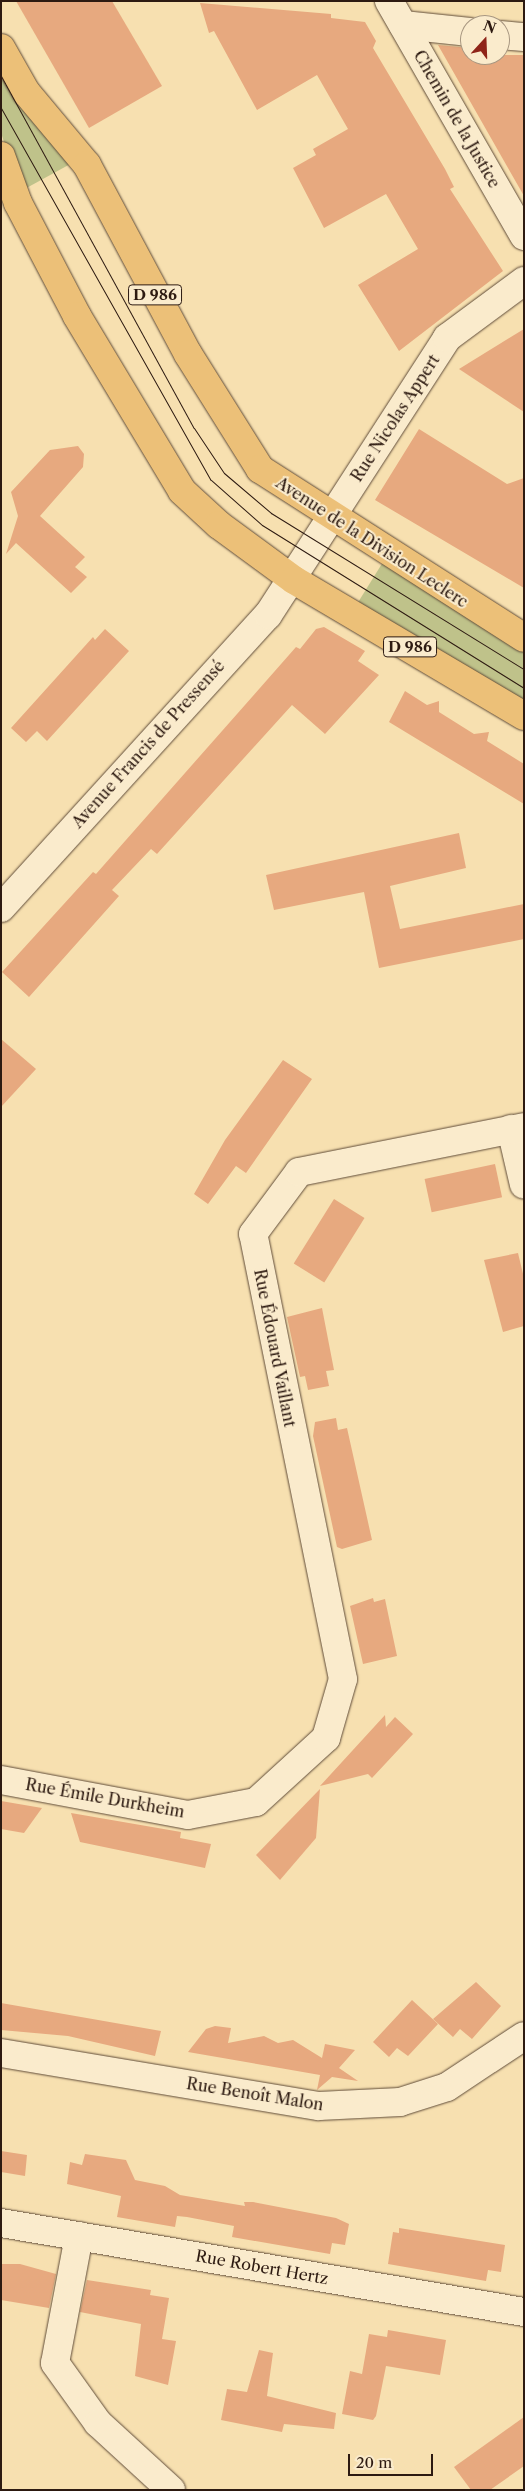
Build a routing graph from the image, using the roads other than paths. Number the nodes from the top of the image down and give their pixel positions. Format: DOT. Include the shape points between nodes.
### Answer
graph roads {
  1 [pos="389,1"];
  2 [pos="403,25"];
  3 [pos="460,31"];
  4 [pos="510,36"];
  5 [pos="524,37"];
  6 [pos="1,48"];
  7 [pos="1,156"];
  8 [pos="524,236"];
  9 [pos="524,281"];
  10 [pos="332,520"];
  11 [pos="294,580"];
  12 [pos="524,638"];
  13 [pos="524,716"];
  14 [pos="1,908"];
  15 [pos="517,1128"];
  16 [pos="524,1186"];
  17 [pos="309,1754"];
  18 [pos="1,1780"];
  19 [pos="524,2036"];
  20 [pos="1,2053"];
  21 [pos="1,2223"];
  22 [pos="79,2236"];
  23 [pos="524,2312"];
  24 [pos="171,2490"];
  1 -- 2 [label="street, Chemin de la Justice"];
  2 -- 3 [label="street"];
  2 -- 8 [label="street, Chemin de la Justice"];
  4 -- 5 [label="street"];
  6 -- 10 [label="main road, Avenue de la Division Leclerc / D 986" via="26,92 87,165 237,438 260,469"];
  7 -- 11 [label="main road, D 986" via="18,203 77,316 182,491 219,525"];
  9 -- 10 [label="street, Rue Nicolas Appert" via="448,338"];
  10 -- 11 [label="street, Rue Nicolas Appert"];
  10 -- 12 [label="main road, Avenue de la Division Leclerc / D 986"];
  11 -- 13 [label="main road, D 986"];
  11 -- 14 [label="street, Avenue Francis de Pressensé" via="268,615"];
  15 -- 16 [label="street"];
  15 -- 17 [label="street, Rue Édouard Vaillant" via="299,1172 253,1234 343,1680 333,1726"];
  17 -- 18 [label="street, Rue Émile Durkheim" via="256,1802 188,1815"];
  19 -- 20 [label="street, Rue Benoît Malon" via="447,2088 400,2102 319,2106"];
  21 -- 22 [label="street, Rue Robert Hertz"];
  22 -- 23 [label="street, Rue Robert Hertz"];
  22 -- 24 [label="street" via="56,2362 98,2423"];
}
